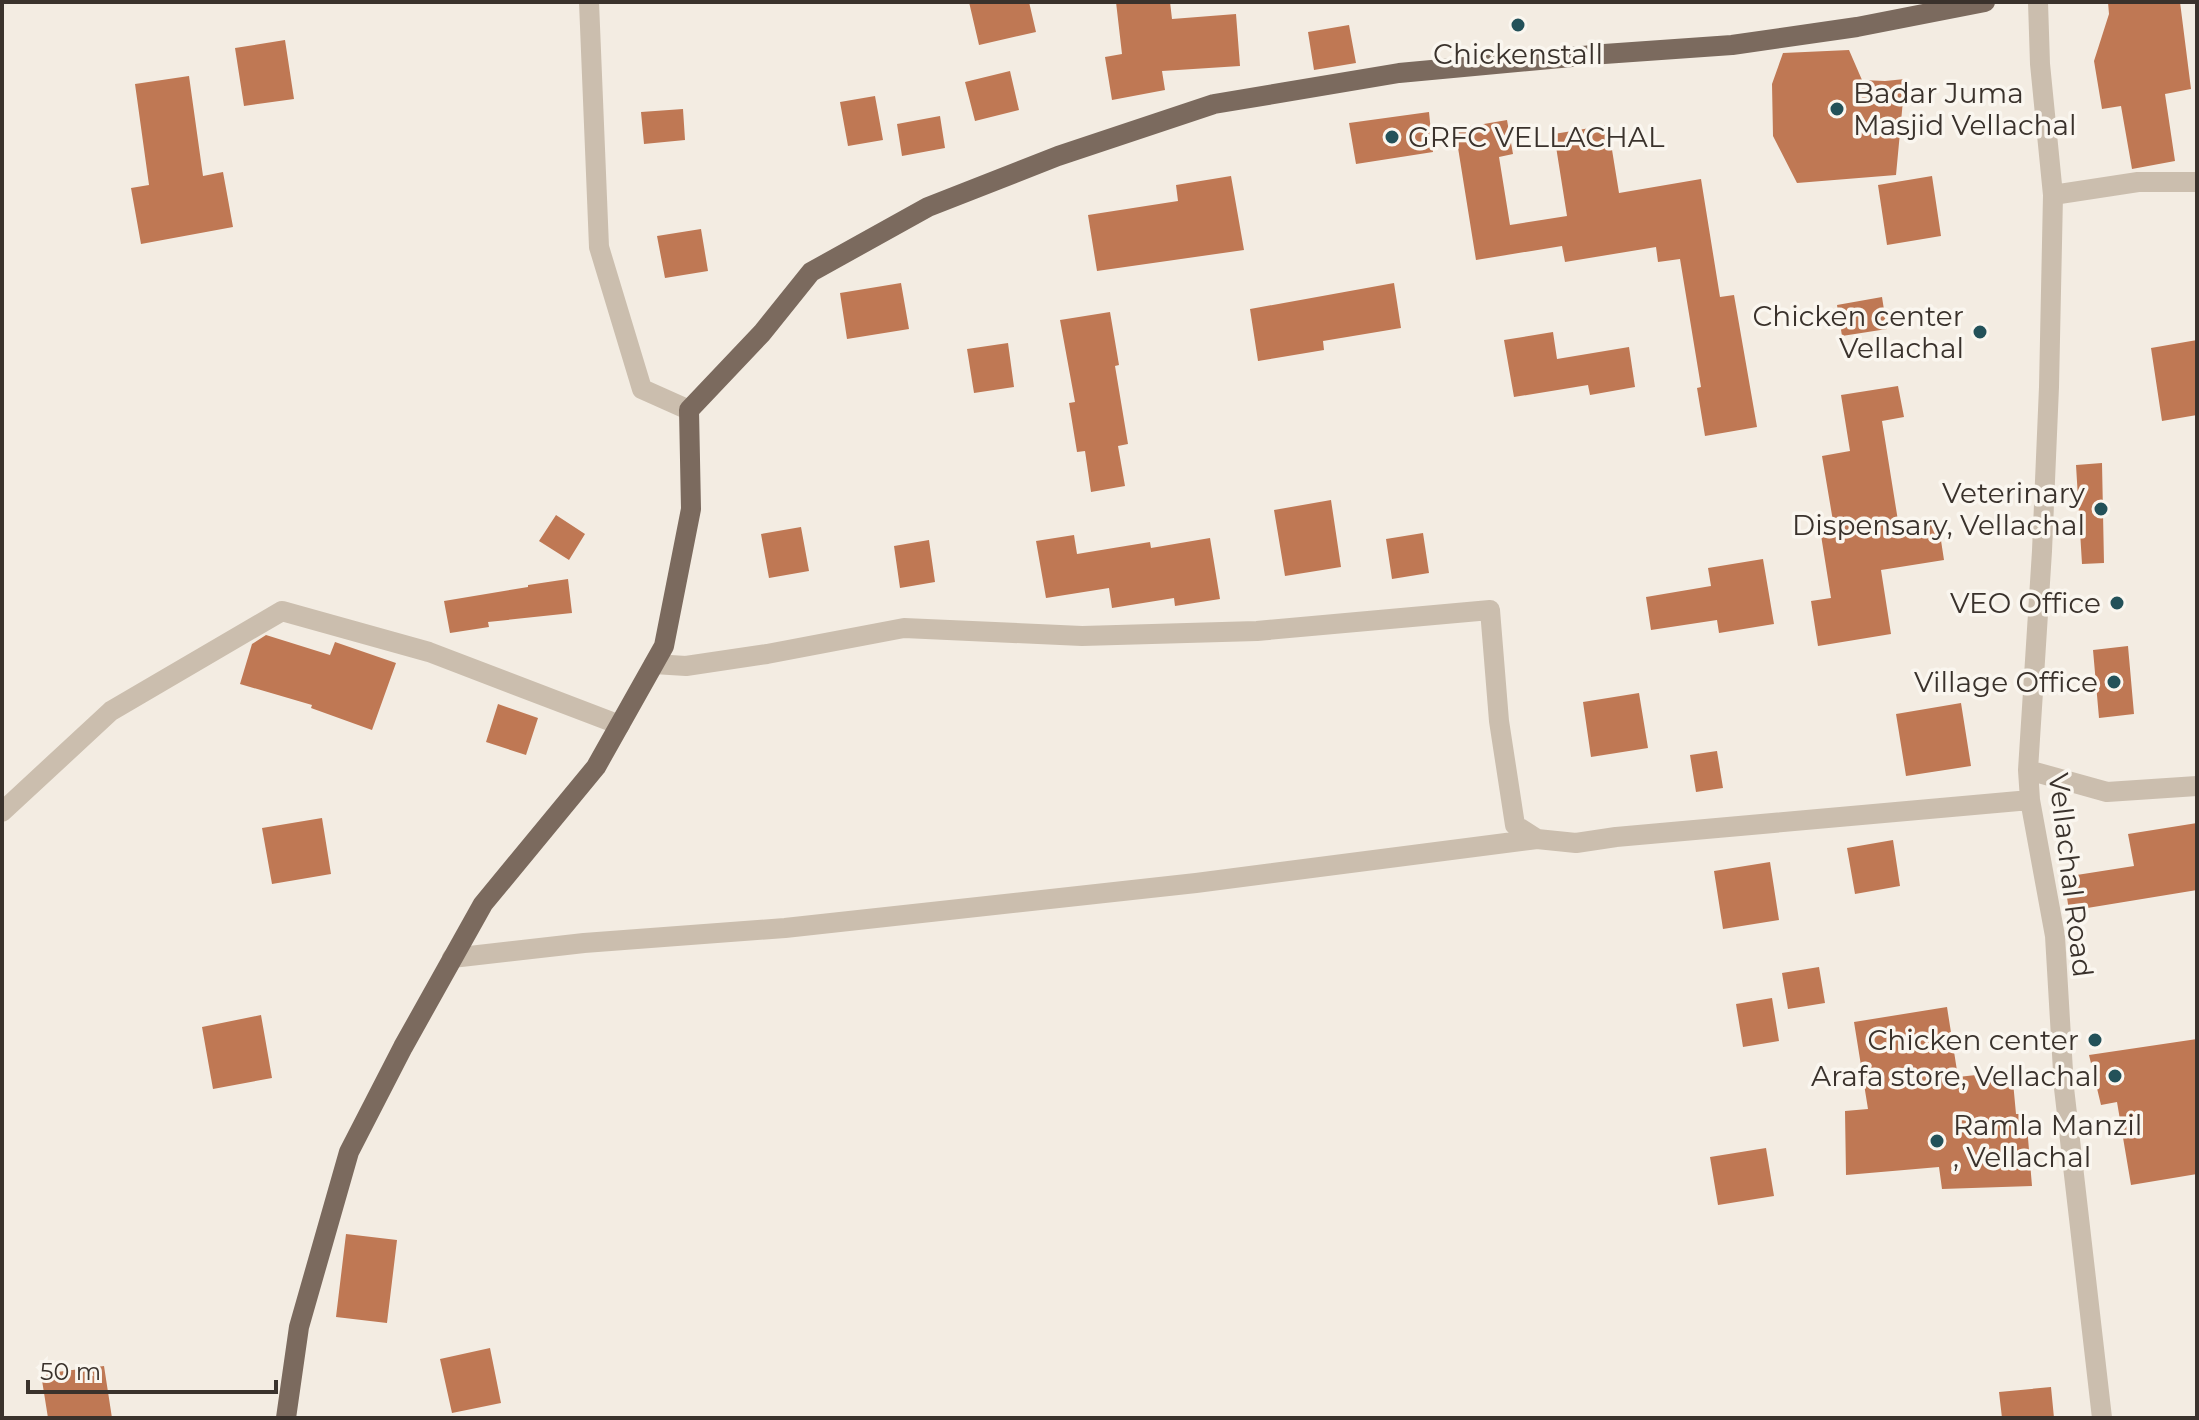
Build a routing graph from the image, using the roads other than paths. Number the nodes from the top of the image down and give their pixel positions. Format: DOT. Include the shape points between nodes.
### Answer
graph roads {
  1 [pos="589,2"];
  2 [pos="1985,2"];
  3 [pos="2038,2"];
  4 [pos="2197,182"];
  5 [pos="2053,195"];
  6 [pos="689,410"];
  7 [pos="654,664"];
  8 [pos="620,725"];
  9 [pos="2028,770"];
  10 [pos="2197,786"];
  11 [pos="2030,800"];
  12 [pos="2,812"];
  13 [pos="1537,839"];
  14 [pos="452,958"];
  15 [pos="286,1418"];
  16 [pos="2102,1418"];
  1 -- 6 [label="street" via="599,247 642,389"];
  2 -- 6 [label="main road" via="1732,45 1399,73 1214,104 928,207 811,272"];
  3 -- 5 [label="street, Vellachal Road"];
  4 -- 5 [label="street" via="2138,182"];
  5 -- 9 [label="street, Vellachal Road" via="2049,402"];
  6 -- 7 [label="main road" via="691,509 664,646"];
  7 -- 8 [label="main road"];
  7 -- 13 [label="street" via="686,666 904,628 1082,636 1257,631 1490,610 1515,825"];
  8 -- 12 [label="street" via="429,652 282,611 111,711"];
  8 -- 14 [label="main road" via="596,767 483,904"];
  9 -- 10 [label="street" via="2107,792"];
  9 -- 11 [label="street, Vellachal Road"];
  11 -- 13 [label="street" via="1576,843"];
  11 -- 16 [label="street, Vellachal Road" via="2055,936 2064,1088"];
  13 -- 14 [label="street" via="1196,883"];
  14 -- 15 [label="main road" via="349,1152 299,1327"];
}
